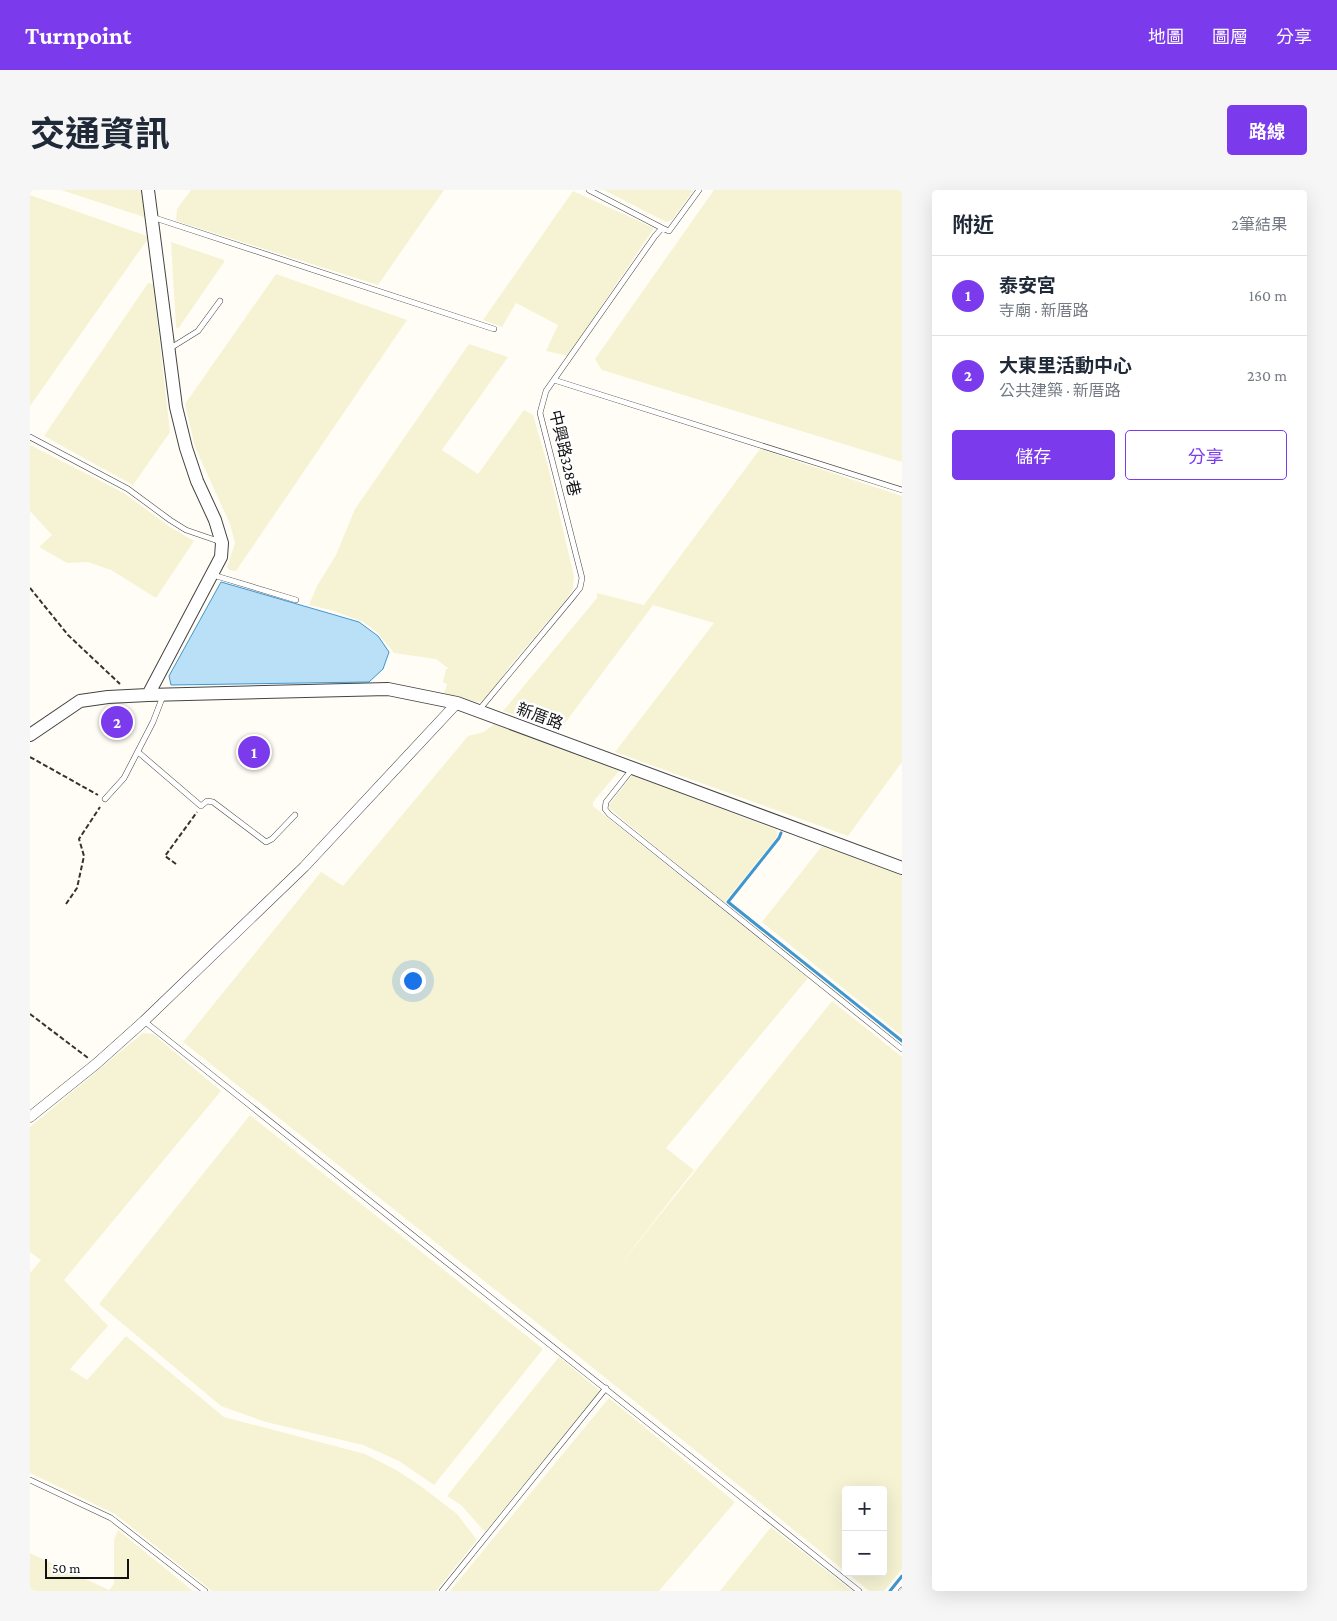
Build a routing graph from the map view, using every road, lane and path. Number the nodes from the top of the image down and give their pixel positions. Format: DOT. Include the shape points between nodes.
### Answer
graph roads {
  1 [pos="148,190"];
  2 [pos="590,190"];
  3 [pos="699,190"];
  4 [pos="152,217"];
  5 [pos="662,228"];
  6 [pos="220,301"];
  7 [pos="494,329"];
  8 [pos="169,349"];
  9 [pos="554,380"];
  10 [pos="30,437"];
  11 [pos="902,490"];
  12 [pos="222,543"];
  13 [pos="213,575"];
  14 [pos="30,588"];
  15 [pos="296,600"];
  16 [pos="133,695"];
  17 [pos="148,695"];
  18 [pos="164,696"];
  19 [pos="457,703"];
  20 [pos="478,710"];
  21 [pos="30,735"];
  22 [pos="138,752"];
  23 [pos="30,757"];
  24 [pos="634,768"];
  25 [pos="105,799"];
  26 [pos="201,806"];
  27 [pos="294,816"];
  28 [pos="176,864"];
  29 [pos="902,868"];
  30 [pos="66,904"];
  31 [pos="30,1014"];
  32 [pos="144,1021"];
  33 [pos="902,1049"];
  34 [pos="96,1064"];
  35 [pos="30,1117"];
  36 [pos="606,1388"];
  37 [pos="30,1480"];
  38 [pos="204,1591"];
  39 [pos="442,1591"];
  40 [pos="859,1591"];
  1 -- 4 [label="street"];
  2 -- 5 [label="lane"];
  3 -- 5 [label="lane, 中興路328巷" via="669,231"];
  4 -- 7 [label="lane"];
  4 -- 8 [label="street"];
  5 -- 9 [label="lane, 中興路328巷"];
  6 -- 8 [label="lane" via="198,331"];
  8 -- 12 [label="street" via="182,431"];
  9 -- 11 [label="lane"];
  9 -- 20 [label="lane, 中興路328巷" via="546,391 540,413 582,578 580,588"];
  10 -- 12 [label="lane" via="128,489 186,530"];
  12 -- 13 [label="street" via="221,557"];
  13 -- 15 [label="lane"];
  13 -- 17 [label="street"];
  14 -- 16 [label="path" via="68,635"];
  16 -- 17 [label="street, 新厝路"];
  16 -- 21 [label="street, 新厝路" via="80,701"];
  17 -- 18 [label="street, 新厝路"];
  18 -- 19 [label="street, 新厝路" via="388,689"];
  18 -- 22 [label="lane"];
  19 -- 20 [label="street, 新厝路"];
  19 -- 32 [label="street" via="304,867"];
  20 -- 24 [label="street, 新厝路"];
  22 -- 25 [label="lane" via="124,778"];
  22 -- 26 [label="lane"];
  23 -- 25 [label="path"];
  24 -- 29 [label="street, 新厝路"];
  24 -- 33 [label="lane" via="606,802 605,809 609,814"];
  25 -- 30 [label="path" via="79,840 84,856 76,888"];
  26 -- 27 [label="lane" via="213,802 266,842 272,840"];
  26 -- 28 [label="path" via="166,856"];
  31 -- 34 [label="path"];
  32 -- 34 [label="street"];
  32 -- 36 [label="lane"];
  34 -- 35 [label="street"];
  36 -- 39 [label="lane"];
  36 -- 40 [label="lane"];
  37 -- 38 [label="lane" via="111,1518"];
}
